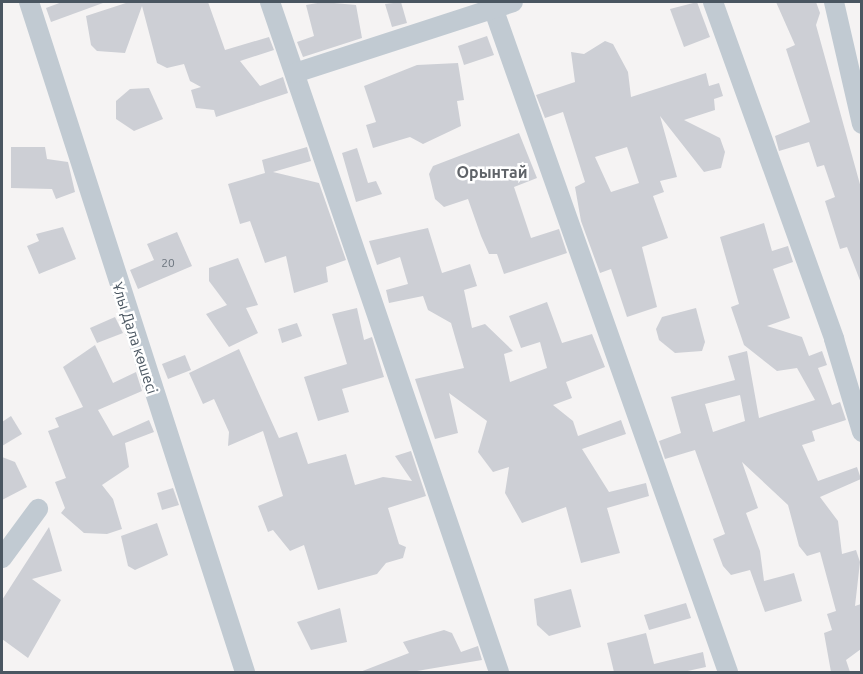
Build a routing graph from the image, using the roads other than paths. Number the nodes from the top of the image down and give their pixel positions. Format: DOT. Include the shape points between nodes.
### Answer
graph roads {
  1 [pos="28,2"];
  2 [pos="270,2"];
  3 [pos="513,2"];
  4 [pos="713,2"];
  5 [pos="834,2"];
  6 [pos="492,5"];
  7 [pos="295,73"];
  8 [pos="861,123"];
  9 [pos="861,432"];
  10 [pos="38,509"];
  11 [pos="2,558"];
  12 [pos="245,672"];
  13 [pos="499,672"];
  14 [pos="728,672"];
  1 -- 12 [label="street, Ұлы Дала көшесі"];
  2 -- 7 [label="street"];
  3 -- 6 [label="street"];
  4 -- 9 [label="street" via="834,339"];
  5 -- 8 [label="street"];
  6 -- 7 [label="street"];
  6 -- 14 [label="street"];
  7 -- 13 [label="street"];
  10 -- 11 [label="street"];
}
